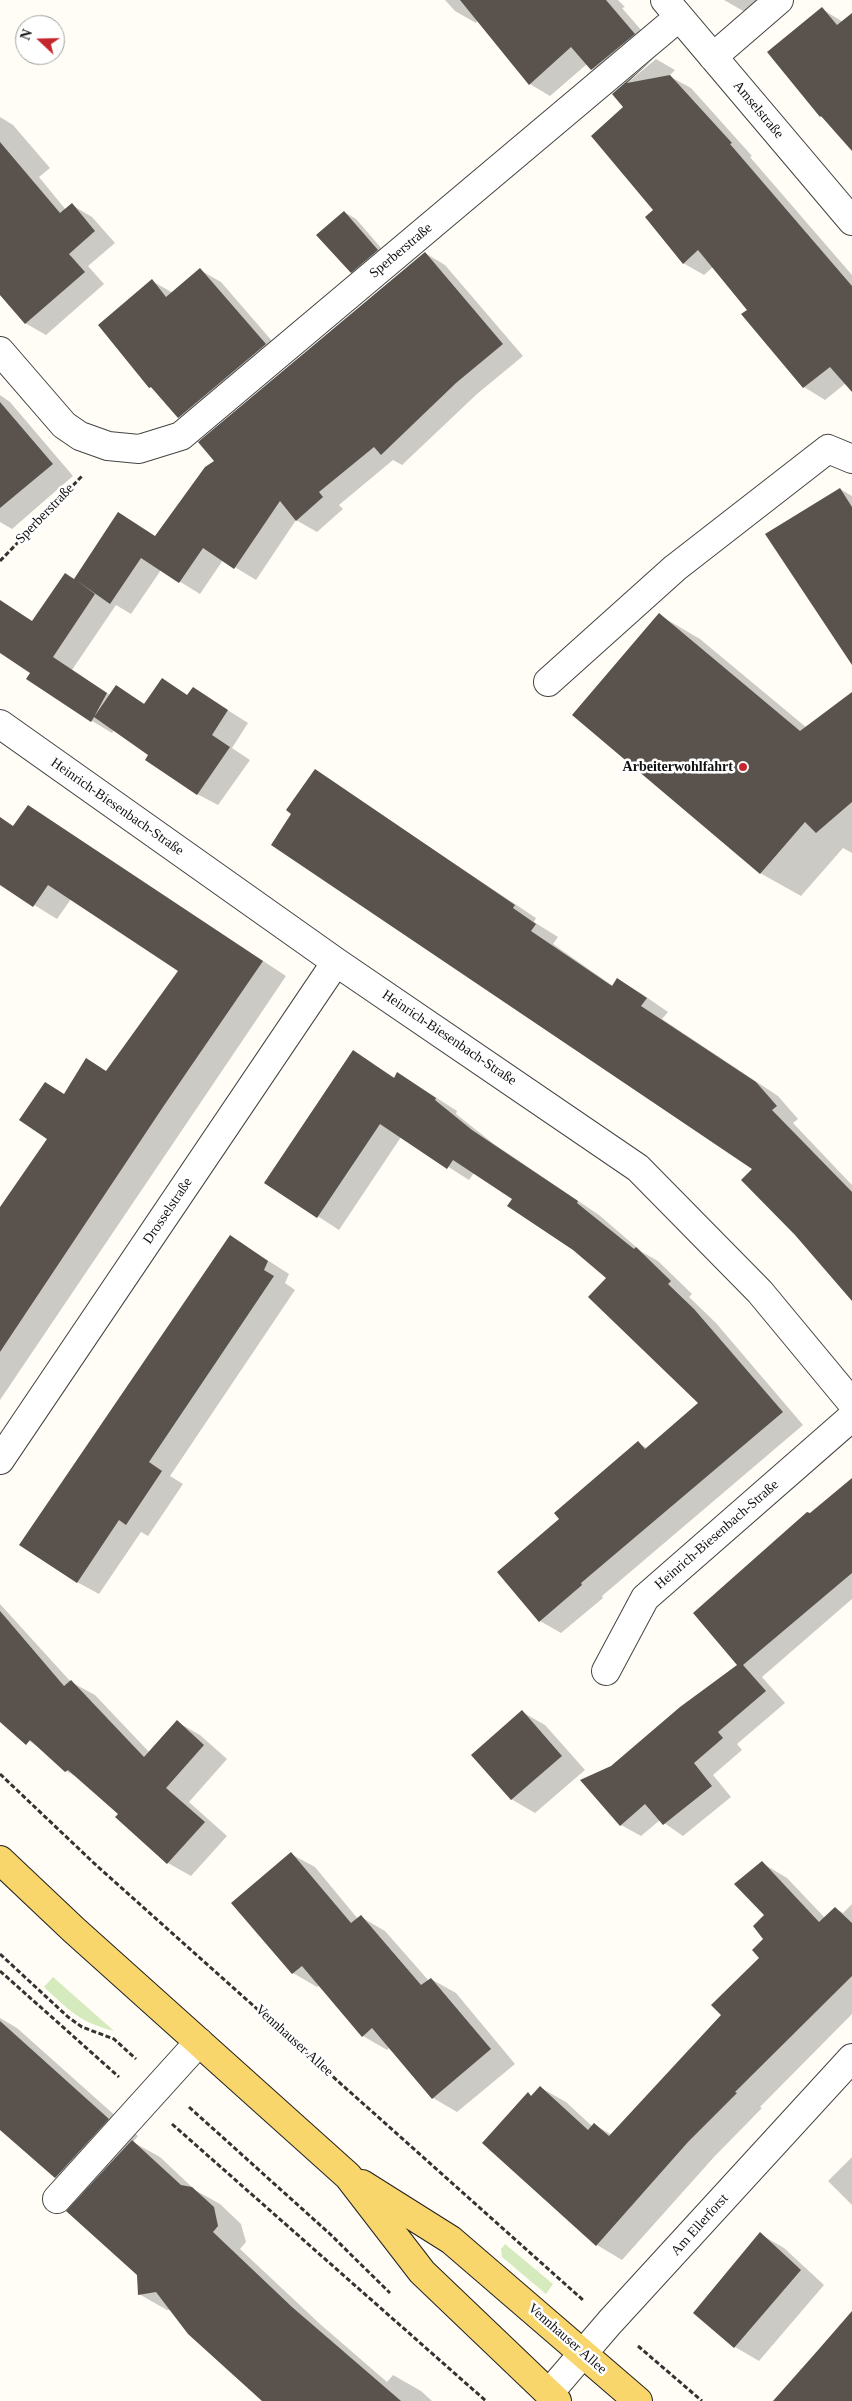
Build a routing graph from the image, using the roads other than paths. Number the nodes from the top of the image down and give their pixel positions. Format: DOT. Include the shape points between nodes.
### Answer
graph roads {
  1 [pos="779,0"];
  2 [pos="672,8"];
  3 [pos="713,57"];
  4 [pos="852,221"];
  5 [pos="0,351"];
  6 [pos="852,459"];
  7 [pos="548,682"];
  8 [pos="0,724"];
  9 [pos="336,962"];
  10 [pos="852,1403"];
  11 [pos="852,1417"];
  12 [pos="0,1460"];
  13 [pos="606,1671"];
  14 [pos="0,1860"];
  15 [pos="198,2042"];
  16 [pos="852,2058"];
  17 [pos="348,2176"];
  18 [pos="57,2199"];
  19 [pos="583,2352"];
  20 [pos="553,2397"];
  21 [pos="638,2401"];
  1 -- 3 [label="street"];
  2 -- 3 [label="street, Amselstraße"];
  2 -- 5 [label="street, Sperberstraße" via="181,436 139,449 108,446 80,436 64,425"];
  3 -- 4 [label="street, Amselstraße"];
  6 -- 7 [label="street" via="828,449 675,568"];
  8 -- 9 [label="street, Heinrich-Biesenbach-Straße"];
  9 -- 10 [label="street, Heinrich-Biesenbach-Straße" via="638,1168 760,1292"];
  9 -- 12 [label="street, Drosselstraße"];
  11 -- 13 [label="street, Heinrich-Biesenbach-Straße" via="645,1598"];
  14 -- 15 [label="main road, Vennhauser Allee"];
  15 -- 17 [label="main road, Vennhauser Allee"];
  15 -- 18 [label="street"];
  16 -- 19 [label="street, Am Ellerforst"];
  17 -- 19 [label="main road, Vennhauser Allee" via="451,2240"];
  17 -- 20 [label="main road, Vennhauser Allee" via="422,2272"];
  19 -- 20 [label="street, Am Ellerforst"];
  19 -- 21 [label="main road, Vennhauser Allee"];
}
